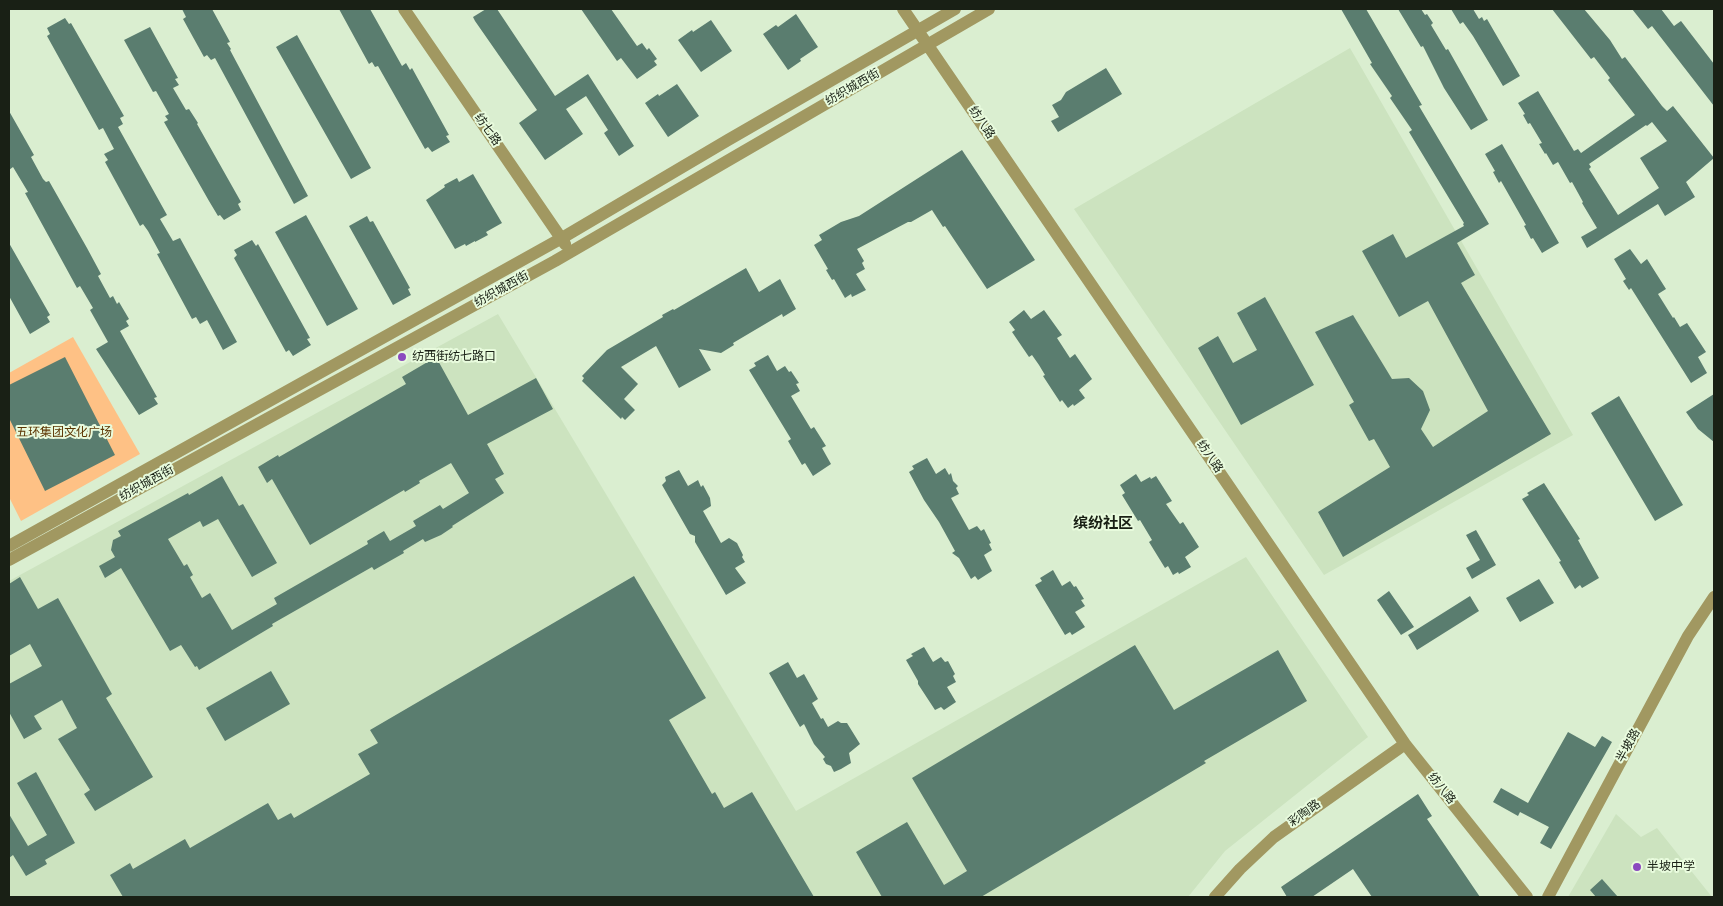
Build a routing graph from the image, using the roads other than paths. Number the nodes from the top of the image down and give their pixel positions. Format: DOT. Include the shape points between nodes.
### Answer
graph roads {
  1 [pos="404,9"];
  2 [pos="903,9"];
  3 [pos="954,9"];
  4 [pos="989,9"];
  5 [pos="917,30"];
  6 [pos="928,45"];
  7 [pos="562,238"];
  8 [pos="570,252"];
  9 [pos="9,546"];
  10 [pos="9,560"];
  11 [pos="1714,597"];
  12 [pos="1405,744"];
  13 [pos="1215,897"];
  14 [pos="1527,897"];
  15 [pos="1548,897"];
  1 -- 7 [label="street, 纺七路"];
  2 -- 5 [label="street, 纺八路"];
  3 -- 5 [label="street, 纺织城西街"];
  4 -- 6 [label="street, 纺织城西街"];
  5 -- 6 [label="street, 纺八路"];
  5 -- 7 [label="street, 纺织城西街"];
  6 -- 8 [label="street, 纺织城西街"];
  6 -- 12 [label="street, 纺八路"];
  7 -- 8 [label="street, 纺七路"];
  7 -- 9 [label="street, 纺织城西街"];
  8 -- 10 [label="street, 纺织城西街"];
  11 -- 15 [label="street, 半坡路" via="1688,636"];
  12 -- 13 [label="street, 彩陶路" via="1274,837 1240,868"];
  12 -- 14 [label="street, 纺八路"];
}
